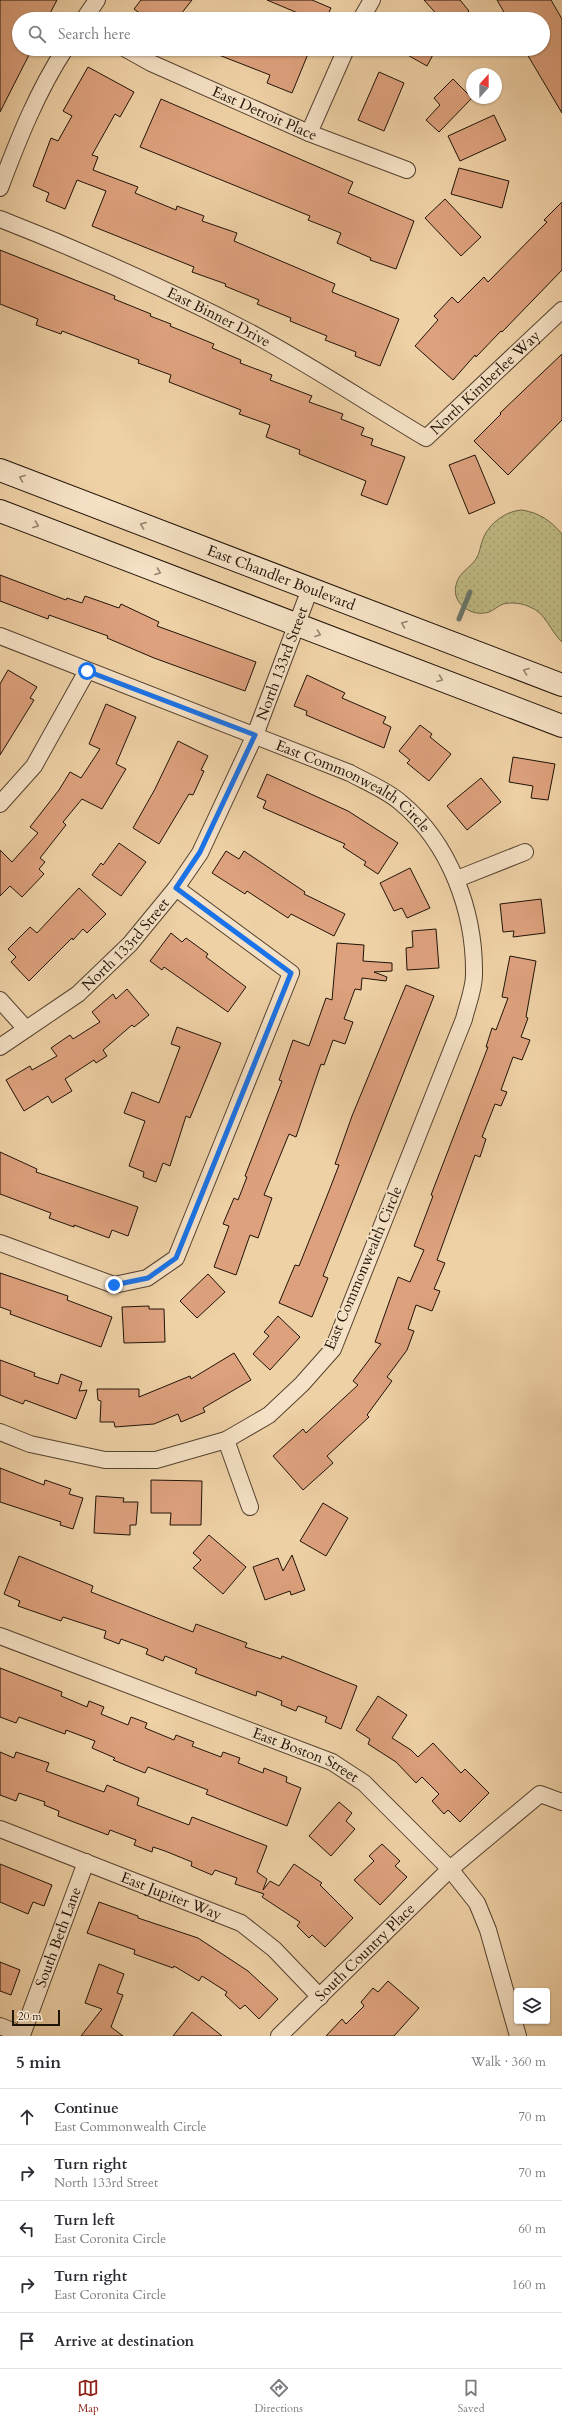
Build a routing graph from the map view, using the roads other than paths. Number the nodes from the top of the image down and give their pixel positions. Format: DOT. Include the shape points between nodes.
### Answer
graph roads {
  1 [pos="97,0"];
  2 [pos="372,0"];
  3 [pos="89,12"];
  4 [pos="365,12"];
  5 [pos="61,56"];
  6 [pos="138,56"];
  7 [pos="343,56"];
  8 [pos="309,133"];
  9 [pos="407,170"];
  10 [pos="0,188"];
  11 [pos="0,219"];
  12 [pos="562,310"];
  13 [pos="426,438"];
  14 [pos="0,470"];
  15 [pos="0,511"];
  16 [pos="310,589"];
  17 [pos="298,626"];
  18 [pos="0,636"];
  19 [pos="87,671"];
  20 [pos="562,685"];
  21 [pos="562,726"];
  22 [pos="255,735"];
  23 [pos="0,804"];
  24 [pos="525,852"];
  25 [pos="457,879"];
  26 [pos="176,888"];
  27 [pos="0,1000"];
  28 [pos="26,1029"];
  29 [pos="0,1047"];
  30 [pos="0,1244"];
  31 [pos="0,1432"];
  32 [pos="226,1440"];
  33 [pos="250,1507"];
  34 [pos="0,1636"];
  35 [pos="562,1802"];
  36 [pos="0,1829"];
  37 [pos="86,1862"];
  38 [pos="450,1869"];
  39 [pos="320,1997"];
  40 [pos="0,2026"];
  41 [pos="279,2036"];
  42 [pos="518,2036"];
  1 -- 3 [label="street"];
  2 -- 4 [label="street"];
  5 -- 10 [label="street" via="22,131"];
  6 -- 8 [label="street, East Detroit Place"];
  7 -- 8 [label="street"];
  8 -- 9 [label="street, East Detroit Place"];
  11 -- 13 [label="street, East Binner Drive" via="67,245 169,291 254,335"];
  12 -- 13 [label="street, North Kimberlee Way"];
  16 -- 14 [label="main road, East Chandler Boulevard, one-way"];
  15 -- 17 [label="main road, one-way"];
  16 -- 17 [label="street, North 133rd Street"];
  20 -- 16 [label="main road, East Chandler Boulevard, one-way"];
  17 -- 21 [label="main road, one-way"];
  17 -- 22 [label="street, North 133rd Street"];
  18 -- 19 [label="street, East Commonwealth Circle"];
  19 -- 22 [label="street, East Commonwealth Circle"];
  19 -- 23 [label="street" via="34,766"];
  22 -- 25 [label="street, East Commonwealth Circle" via="350,773 400,802 428,833"];
  22 -- 26 [label="street, North 133rd Street" via="203,846"];
  24 -- 25 [label="street"];
  25 -- 32 [label="street, East Commonwealth Circle" via="471,936 474,976 464,1019 333,1349 302,1384 269,1415"];
  26 -- 28 [label="street, North 133rd Street" via="130,944 78,994"];
  26 -- 30 [label="street" via="291,973 176,1258 148,1278 114,1285"];
  27 -- 28 [label="street"];
  28 -- 29 [label="street, North 133rd Street"];
  31 -- 32 [label="street, East Commonwealth Circle" via="30,1444 106,1460 156,1460"];
  32 -- 33 [label="street"];
  34 -- 38 [label="street, East Boston Street" via="332,1762 364,1783"];
  35 -- 38 [label="street" via="540,1794"];
  36 -- 37 [label="street, East Jupiter Way"];
  37 -- 39 [label="street, East Jupiter Way" via="240,1923 274,1949"];
  37 -- 40 [label="street, South Beth Lane" via="22,2035"];
  38 -- 39 [label="street, South Country Place"];
  38 -- 42 [label="street, East Boston Street" via="477,1903 488,1930"];
  39 -- 41 [label="street, South Country Place"];
}
